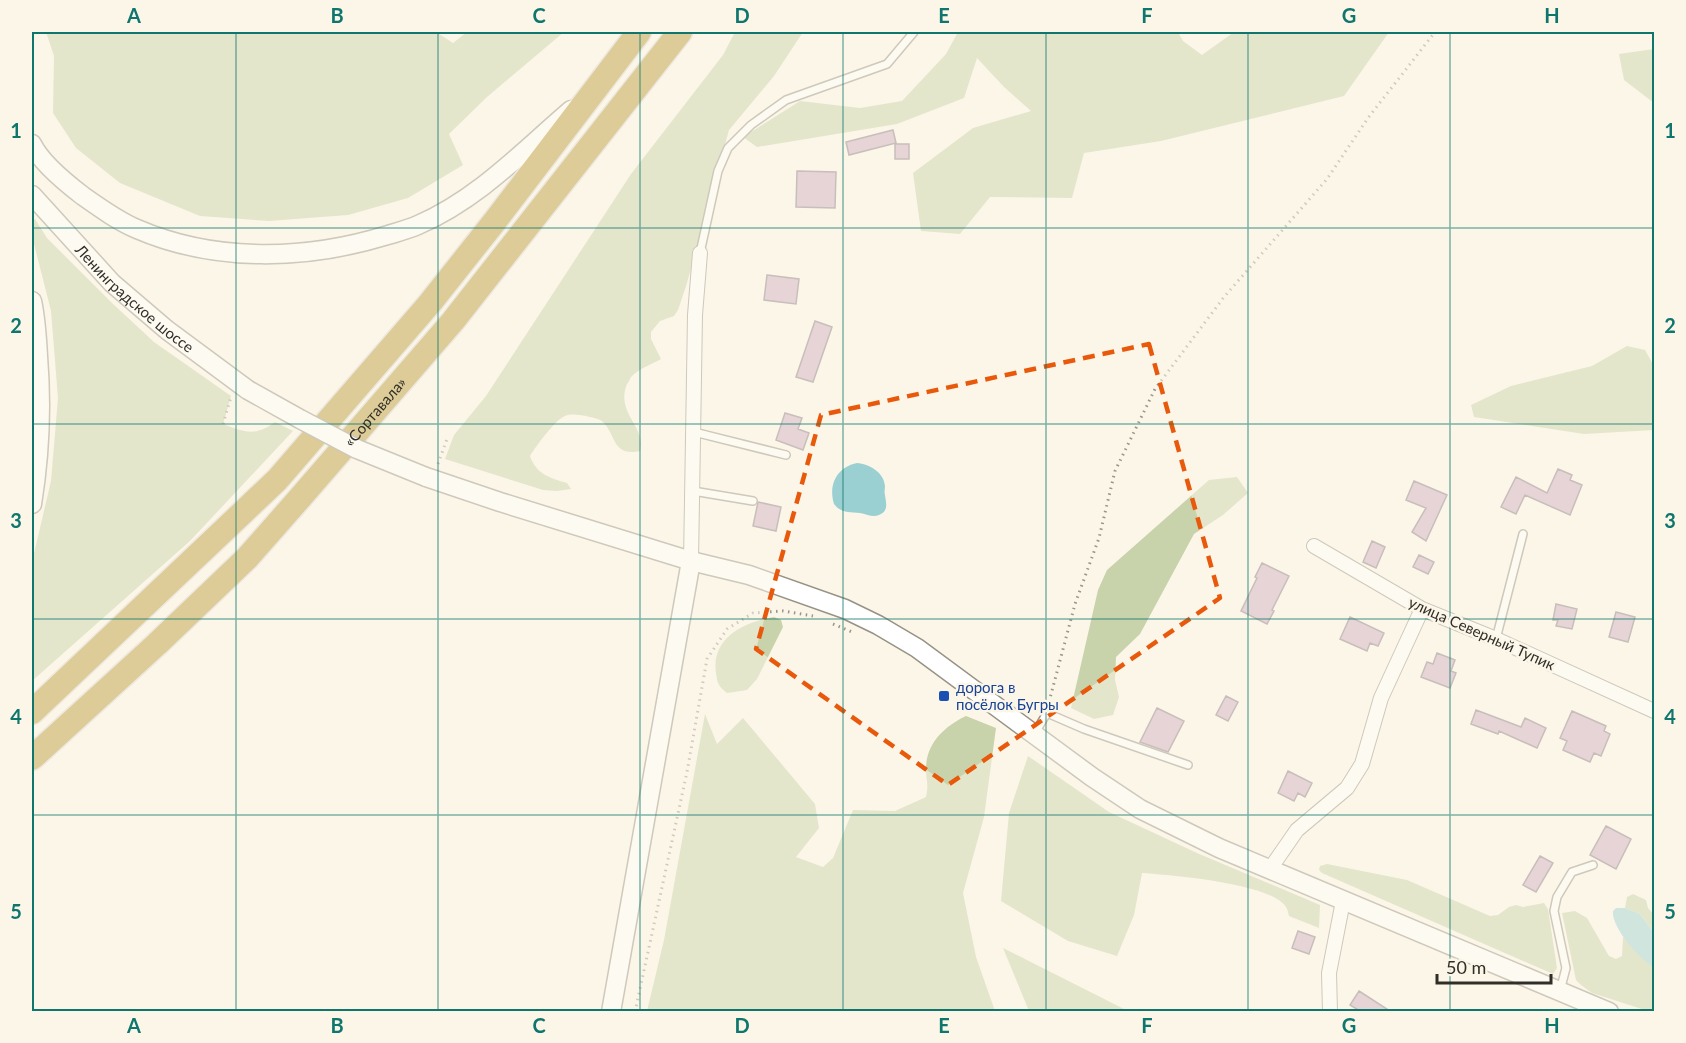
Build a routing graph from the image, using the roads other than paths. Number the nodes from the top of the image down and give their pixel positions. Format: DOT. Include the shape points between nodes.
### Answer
graph roads {
  1 [pos="639,32"];
  2 [pos="680,32"];
  3 [pos="914,32"];
  4 [pos="592,92"];
  5 [pos="32,144"];
  6 [pos="32,195"];
  7 [pos="700,253"];
  8 [pos="32,301"];
  9 [pos="694,432"];
  10 [pos="786,455"];
  11 [pos="693,490"];
  12 [pos="753,501"];
  13 [pos="32,504"];
  14 [pos="1523,534"];
  15 [pos="1314,546"];
  16 [pos="691,561"];
  17 [pos="1422,609"];
  18 [pos="1496,639"];
  19 [pos="1654,711"];
  20 [pos="32,712"];
  21 [pos="1035,735"];
  22 [pos="32,758"];
  23 [pos="1188,765"];
  24 [pos="1593,865"];
  25 [pos="1270,869"];
  26 [pos="1343,901"];
  27 [pos="1560,991"];
  28 [pos="611,1011"];
  29 [pos="1330,1011"];
  30 [pos="1609,1011"];
  1 -- 4 [label="highway, «Сортавала»"];
  2 -- 22 [label="highway, «Сортавала»" via="453,321 277,525 157,644"];
  3 -- 7 [label="lane" via="887,64 786,100 751,125 728,148 718,171"];
  4 -- 5 [label="main road" via="487,184 458,204 417,226 356,244 299,254 208,250 136,229 65,183"];
  4 -- 20 [label="highway, «Сортавала»" via="437,294 277,480"];
  6 -- 16 [label="main road, Ленинградское шоссе, bridge" via="112,283 167,330 242,385 357,449 500,502"];
  7 -- 9 [label="street"];
  8 -- 13 [label="main road" via="41,396"];
  9 -- 10 [label="lane"];
  9 -- 11 [label="street"];
  11 -- 12 [label="lane"];
  11 -- 16 [label="street"];
  14 -- 18 [label="lane"];
  15 -- 17 [label="street, улица Северный Тупик"];
  16 -- 21 [label="main road, Ленинградское шоссе" via="803,593 878,624"];
  16 -- 28 [label="main road"];
  17 -- 18 [label="street, улица Северный Тупик"];
  17 -- 25 [label="street" via="1381,698 1362,764 1347,788 1297,830"];
  18 -- 19 [label="street, улица Северный Тупик"];
  21 -- 23 [label="lane" via="1047,713"];
  21 -- 25 [label="main road, Ленинградское шоссе" via="1140,809"];
  24 -- 27 [label="lane" via="1572,872 1557,897 1554,911 1566,968"];
  25 -- 26 [label="main road, Ленинградское шоссе"];
  26 -- 27 [label="main road, Ленинградское шоссе"];
  26 -- 29 [label="street" via="1329,973"];
  27 -- 30 [label="main road, Ленинградское шоссе"];
}
